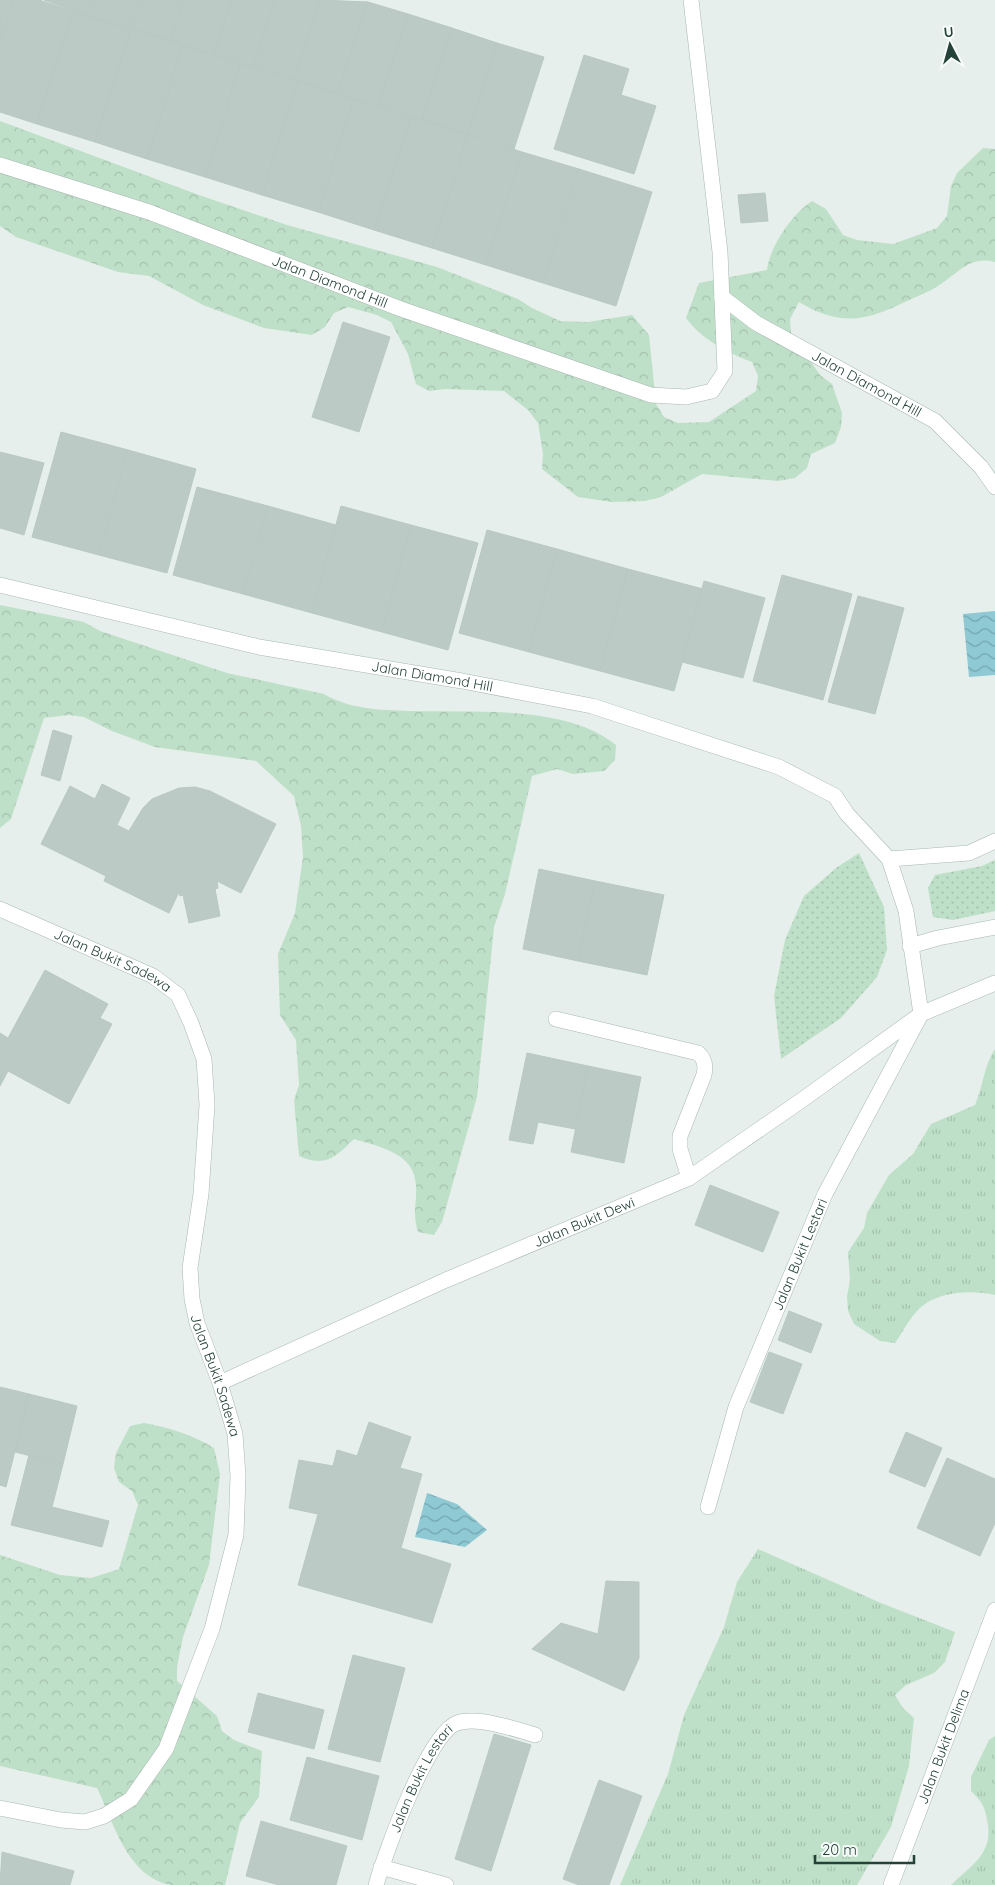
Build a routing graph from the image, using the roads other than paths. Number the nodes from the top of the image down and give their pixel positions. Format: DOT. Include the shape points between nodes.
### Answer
graph roads {
  1 [pos="691,0"];
  2 [pos="0,164"];
  3 [pos="722,297"];
  4 [pos="995,487"];
  5 [pos="0,585"];
  6 [pos="995,840"];
  7 [pos="889,860"];
  8 [pos="0,909"];
  9 [pos="995,927"];
  10 [pos="910,946"];
  11 [pos="995,983"];
  12 [pos="921,1014"];
  13 [pos="556,1019"];
  14 [pos="689,1178"];
  15 [pos="220,1383"];
  16 [pos="708,1507"];
  17 [pos="995,1610"];
  18 [pos="535,1735"];
  19 [pos="0,1808"];
  20 [pos="381,1867"];
  21 [pos="376,1885"];
  22 [pos="446,1885"];
  23 [pos="891,1885"];
  1 -- 3 [label="street, Jalan Diamond Hill" via="720,252"];
  2 -- 3 [label="street, Jalan Diamond Hill" via="149,212 401,309 651,394 686,397 712,391 725,371"];
  3 -- 4 [label="street, Jalan Diamond Hill" via="756,323 935,421 981,467"];
  5 -- 7 [label="street, Jalan Diamond Hill" via="259,647 592,706 779,767 835,796"];
  6 -- 7 [label="street" via="969,853"];
  7 -- 10 [label="street" via="906,911"];
  8 -- 15 [label="street, Jalan Bukit Sadewa" via="153,976 178,995 204,1059 207,1098 201,1194 190,1268 198,1323"];
  9 -- 10 [label="street"];
  10 -- 12 [label="street"];
  11 -- 12 [label="street"];
  12 -- 14 [label="street, Jalan Bukit Dewi"];
  12 -- 16 [label="street, Jalan Bukit Lestari" via="825,1194 736,1407"];
  13 -- 14 [label="street" via="702,1056 706,1068 680,1136 680,1149"];
  14 -- 15 [label="street, Jalan Bukit Dewi" via="446,1280"];
  15 -- 19 [label="street, Jalan Bukit Sadewa" via="235,1434 238,1476 236,1536 212,1629 166,1749 131,1799 104,1816 84,1822"];
  17 -- 23 [label="street, Jalan Bukit Delima"];
  18 -- 20 [label="street, Jalan Bukit Lestari" via="465,1721 454,1724 434,1748 405,1801"];
  20 -- 21 [label="street, Jalan Bukit Lestari"];
  20 -- 22 [label="street"];
}
